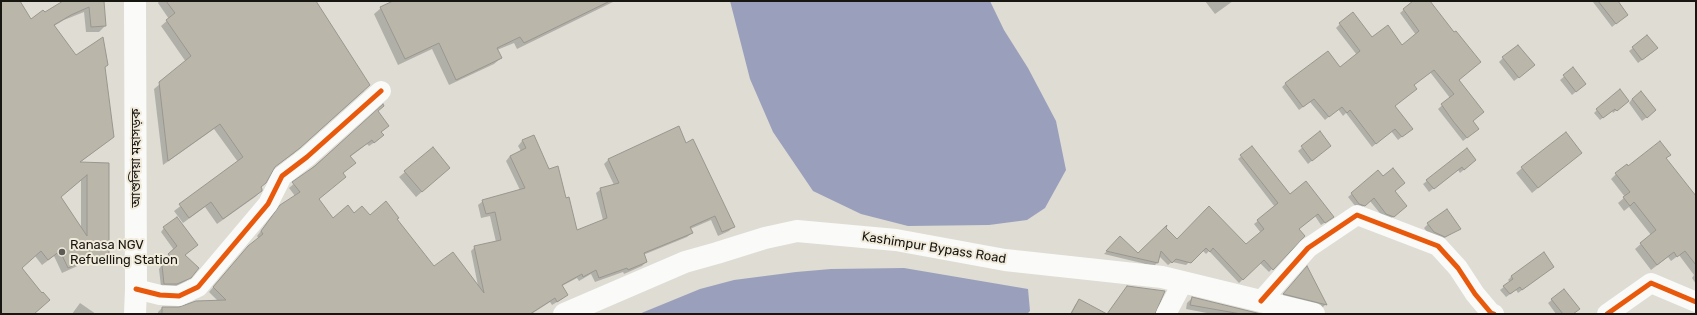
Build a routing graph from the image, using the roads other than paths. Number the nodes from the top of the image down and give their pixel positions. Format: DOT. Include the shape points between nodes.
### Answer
graph roads {
  1 [pos="135,1"];
  2 [pos="381,91"];
  3 [pos="1183,282"];
  4 [pos="136,289"];
  5 [pos="1261,301"];
  6 [pos="1696,302"];
  7 [pos="135,314"];
  8 [pos="564,314"];
  9 [pos="1166,314"];
  10 [pos="1314,314"];
  11 [pos="1494,314"];
  12 [pos="1607,314"];
  1 -- 4 [label="main road, আশুলিয়া মহাসড়ক"];
  2 -- 4 [label="street" via="282,176 268,204 198,286 179,296 160,295"];
  3 -- 5 [label="main road, Kashimpur Bypass Road"];
  3 -- 8 [label="main road, Kashimpur Bypass Road" via="1162,277 1005,260 896,240 797,231 685,262"];
  3 -- 9 [label="street"];
  4 -- 7 [label="main road, আশুলিয়া মহাসড়ক"];
  5 -- 10 [label="main road, Kashimpur Bypass Road"];
  5 -- 11 [label="street" via="1308,248 1357,215 1438,246"];
  6 -- 12 [label="street" via="1651,283"];
}
